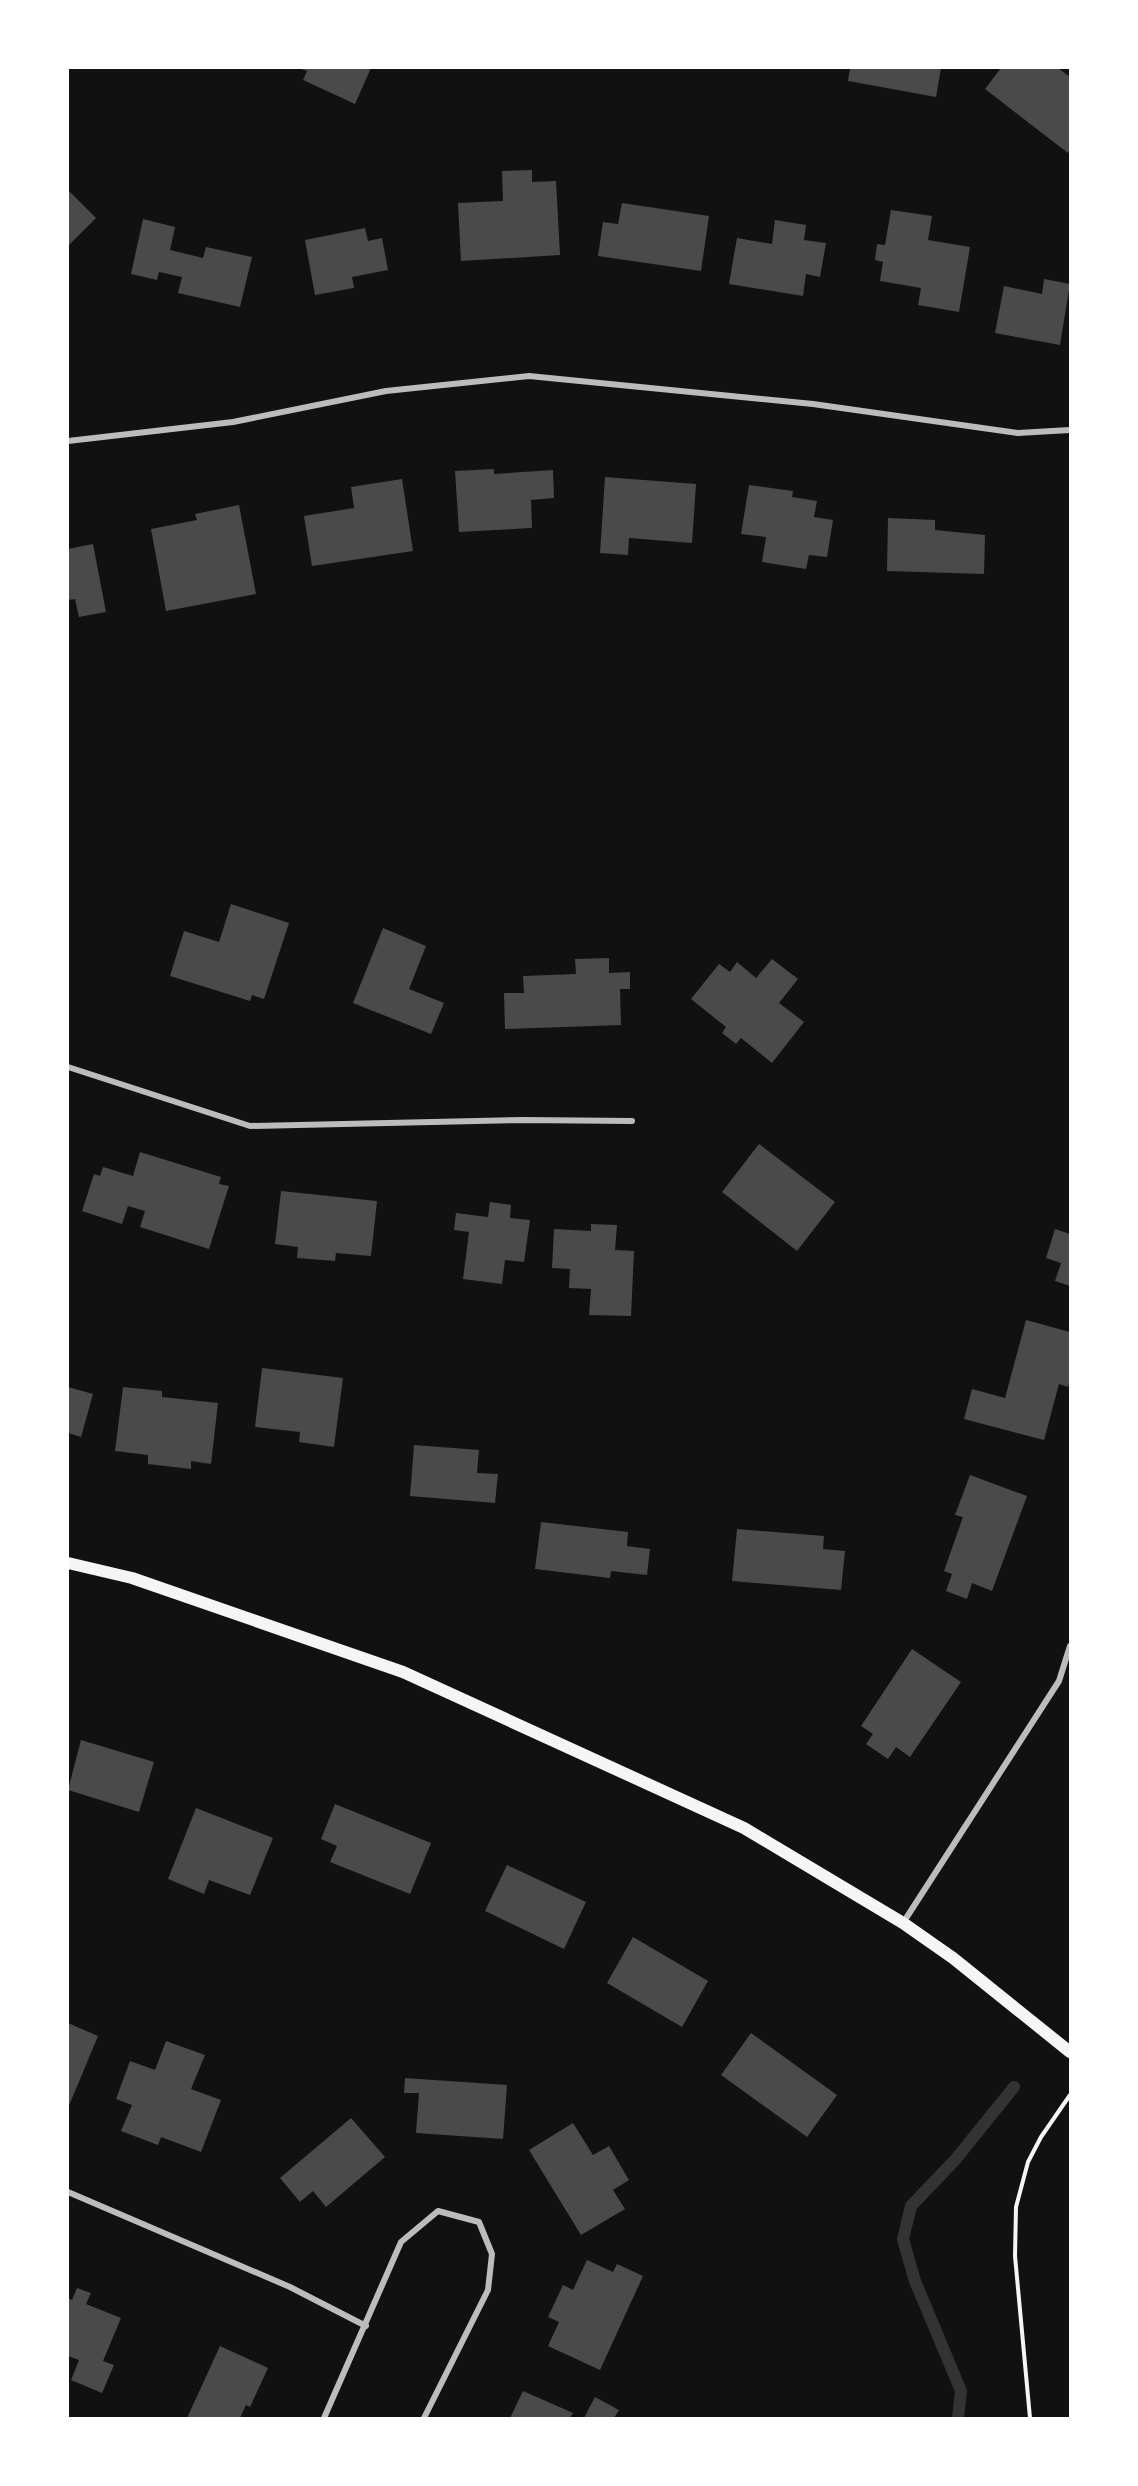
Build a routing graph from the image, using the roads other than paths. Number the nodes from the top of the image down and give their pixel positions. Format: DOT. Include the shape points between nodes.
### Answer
graph roads {
  1 [pos="1071,430"];
  2 [pos="68,441"];
  3 [pos="68,1067"];
  4 [pos="633,1121"];
  5 [pos="68,1563"];
  6 [pos="1071,1646"];
  7 [pos="903,1923"];
  8 [pos="1071,2052"];
  9 [pos="68,2192"];
  10 [pos="366,2326"];
  11 [pos="324,2418"];
  12 [pos="424,2418"];
  1 -- 2 [label="street" via="1018,433 813,404 529,376 386,391 233,422"];
  3 -- 4 [label="street" via="250,1126"];
  5 -- 7 [label="main road" via="132,1578 403,1672 744,1828"];
  6 -- 7 [label="street" via="1059,1681"];
  7 -- 8 [label="main road"];
  9 -- 10 [label="street" via="290,2287"];
  10 -- 11 [label="street"];
  10 -- 12 [label="street" via="401,2242 438,2211 479,2222 492,2254 488,2290"];
}
